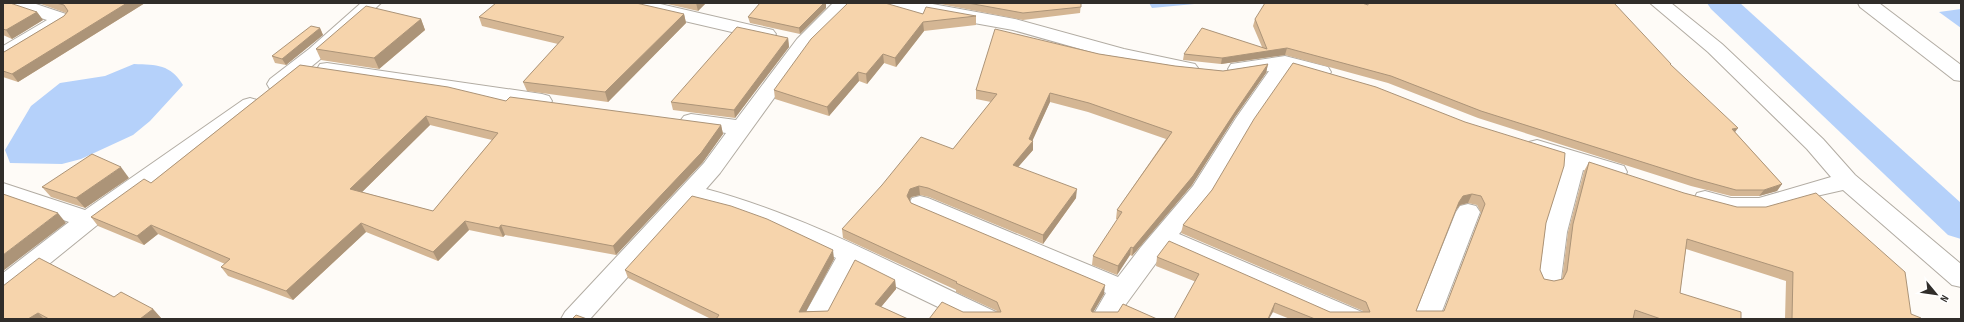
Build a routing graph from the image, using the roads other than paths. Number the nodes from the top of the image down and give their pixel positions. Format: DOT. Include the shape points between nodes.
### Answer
graph roads {
  1 [pos="15,3"];
  2 [pos="372,3"];
  3 [pos="630,3"];
  4 [pos="847,3"];
  5 [pos="896,3"];
  6 [pos="1659,3"];
  7 [pos="1868,3"];
  8 [pos="792,40"];
  9 [pos="3,55"];
  10 [pos="1284,62"];
  11 [pos="300,65"];
  12 [pos="1961,75"];
  13 [pos="1336,76"];
  14 [pos="563,104"];
  15 [pos="672,119"];
  16 [pos="742,128"];
  17 [pos="1521,142"];
  18 [pos="1573,159"];
  19 [pos="1634,178"];
  20 [pos="1847,181"];
  21 [pos="3,191"];
  22 [pos="689,193"];
  23 [pos="1687,194"];
  24 [pos="920,204"];
  25 [pos="1468,212"];
  26 [pos="88,220"];
  27 [pos="1163,237"];
  28 [pos="850,254"];
  29 [pos="1961,278"];
  30 [pos="1550,279"];
  31 [pos="3,287"];
  32 [pos="1122,289"];
  33 [pos="574,319"];
  34 [pos="815,319"];
  35 [pos="987,319"];
  36 [pos="1104,319"];
  37 [pos="1353,319"];
  38 [pos="1426,319"];
  1 -- 9 [label="street" via="62,19"];
  2 -- 11 [label="street"];
  3 -- 8 [label="street"];
  4 -- 8 [label="street"];
  5 -- 10 [label="street" via="1015,25 1123,56 1174,67 1213,71"];
  6 -- 20 [label="street" via="1715,48 1815,144"];
  7 -- 12 [label="street"];
  8 -- 16 [label="street"];
  10 -- 13 [label="street"];
  10 -- 27 [label="street" via="1201,192"];
  11 -- 14 [label="street"];
  11 -- 26 [label="street" via="240,114"];
  15 -- 16 [label="street"];
  16 -- 22 [label="street" via="712,168"];
  17 -- 18 [label="street"];
  18 -- 19 [label="street"];
  18 -- 30 [label="street" via="1572,175 1555,232"];
  20 -- 23 [label="street" via="1759,206 1731,206"];
  20 -- 29 [label="street"];
  21 -- 26 [label="street"];
  22 -- 28 [label="street" via="777,220"];
  22 -- 33 [label="street"];
  24 -- 32 [label="street"];
  25 -- 38 [label="street"];
  26 -- 31 [label="street"];
  27 -- 32 [label="street"];
  27 -- 37 [label="street"];
  28 -- 34 [label="street"];
  28 -- 35 [label="street"];
  32 -- 36 [label="street"];
}
